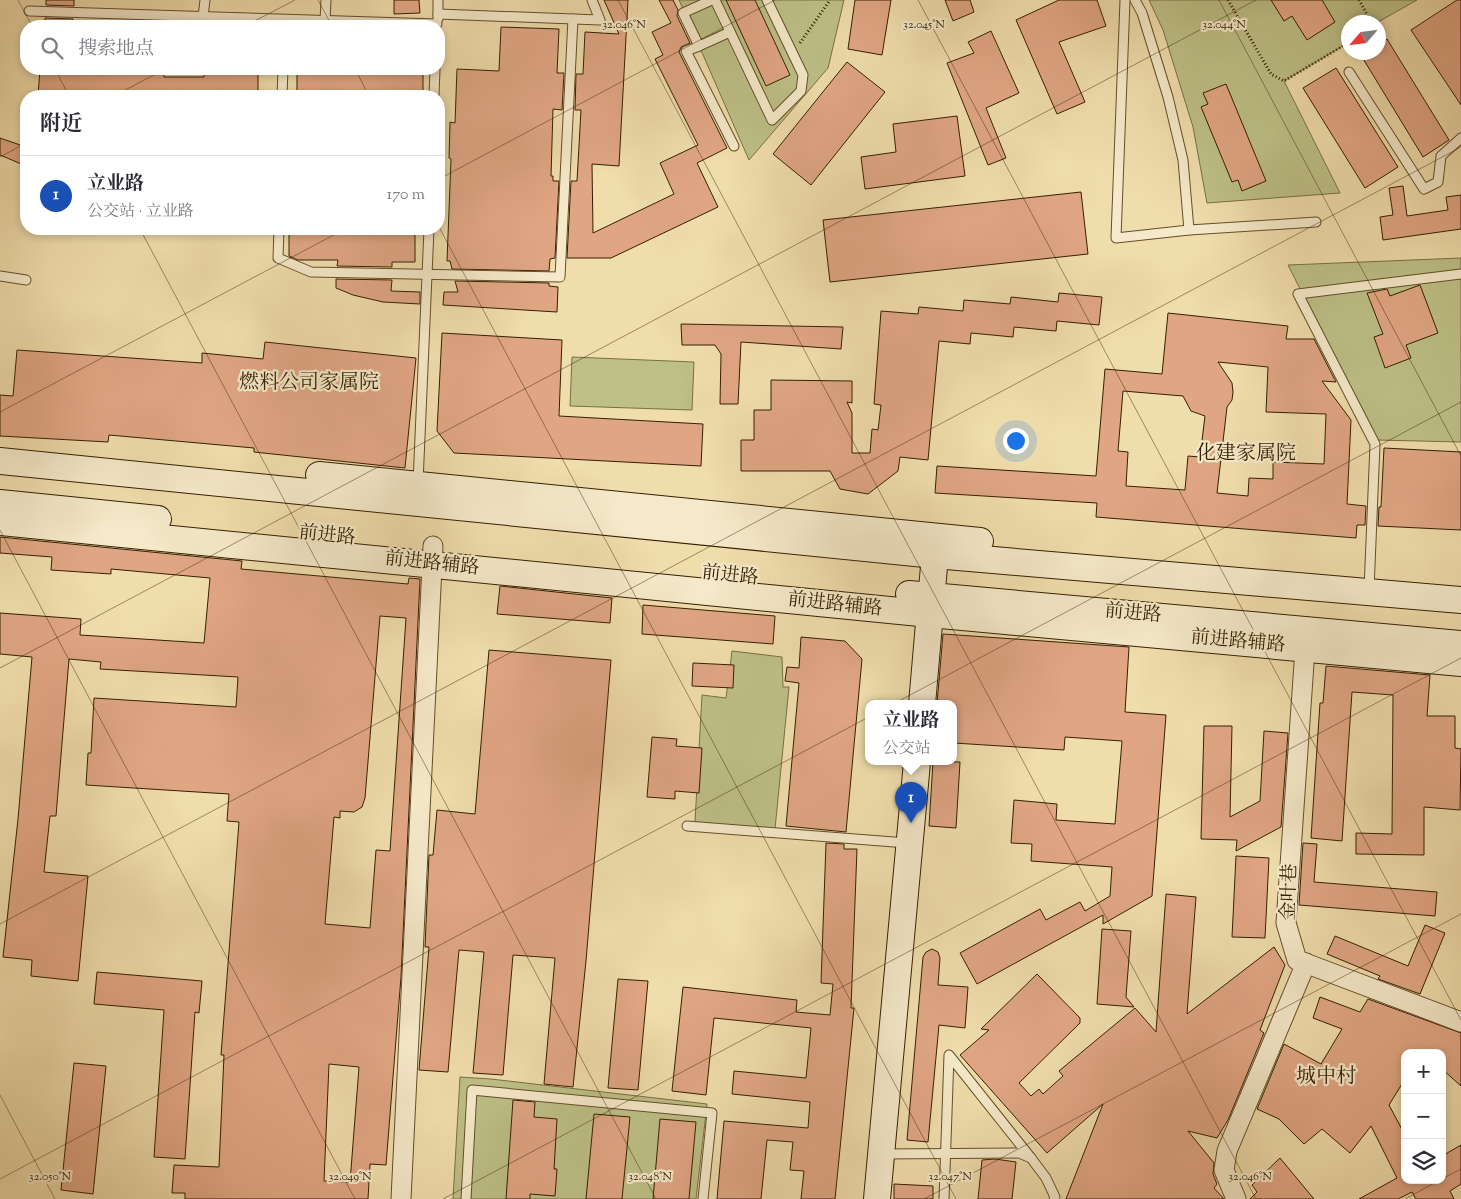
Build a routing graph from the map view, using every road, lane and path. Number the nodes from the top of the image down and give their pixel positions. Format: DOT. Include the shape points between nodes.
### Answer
graph roads {
  1 [pos="205,0"];
  2 [pos="326,0"];
  3 [pos="438,0"];
  4 [pos="592,0"];
  5 [pos="713,0"];
  6 [pos="767,0"];
  7 [pos="830,0"];
  8 [pos="1125,0"];
  9 [pos="1135,0"];
  10 [pos="1228,0"];
  11 [pos="1359,0"];
  12 [pos="29,11"];
  13 [pos="438,14"];
  14 [pos="1368,15"];
  15 [pos="204,17"];
  16 [pos="573,19"];
  17 [pos="244,20"];
  18 [pos="325,20"];
  19 [pos="437,20"];
  20 [pos="730,32"];
  21 [pos="699,46"];
  22 [pos="1341,47"];
  23 [pos="792,54"];
  24 [pos="1349,72"];
  25 [pos="283,75"];
  26 [pos="436,75"];
  27 [pos="282,90"];
  28 [pos="434,90"];
  29 [pos="1461,138"];
  30 [pos="734,146"];
  31 [pos="1316,222"];
  32 [pos="1189,230"];
  33 [pos="279,235"];
  34 [pos="429,235"];
  35 [pos="427,274"];
  36 [pos="1461,274"];
  37 [pos="0,276"];
  38 [pos="26,280"];
  39 [pos="0,446"];
  40 [pos="0,461"];
  41 [pos="417,493"];
  42 [pos="2,508"];
  43 [pos="433,555"];
  44 [pos="935,555"];
  45 [pos="1461,583"];
  46 [pos="1370,584"];
  47 [pos="1461,600"];
  48 [pos="931,605"];
  49 [pos="1461,644"];
  50 [pos="1305,649"];
  51 [pos="1461,663"];
  52 [pos="922,700"];
  53 [pos="917,765"];
  54 [pos="687,826"];
  55 [pos="910,844"];
  56 [pos="1306,964"];
  57 [pos="1461,1022"];
  58 [pos="881,1154"];
  59 [pos="946,1154"];
  60 [pos="1031,1158"];
  61 [pos="401,1199"];
  62 [pos="466,1199"];
  63 [pos="703,1199"];
  64 [pos="877,1199"];
  65 [pos="944,1199"];
  66 [pos="1054,1199"];
  67 [pos="1236,1199"];
  1 -- 15 [label="lane"];
  2 -- 18 [label="lane"];
  3 -- 13 [label="lane"];
  4 -- 16 [label="lane" via="600,20"];
  5 -- 20 [label="lane"];
  5 -- 21 [label="lane" via="683,13"];
  6 -- 23 [label="lane"];
  7 -- 23 [label="path"];
  8 -- 32 [label="lane" via="1116,238"];
  9 -- 32 [label="lane" via="1168,98 1181,151"];
  10 -- 22 [label="path" via="1272,74 1284,81"];
  11 -- 14 [label="path"];
  12 -- 15 [label="lane"];
  13 -- 16 [label="lane"];
  13 -- 19 [label="lane"];
  15 -- 17 [label="lane"];
  16 -- 35 [label="lane" via="560,277"];
  20 -- 21 [label="lane"];
  20 -- 23 [label="lane" via="772,120 801,91 803,75"];
  21 -- 30 [label="lane" via="686,51"];
  24 -- 29 [label="lane" via="1424,190 1438,182 1441,156"];
  25 -- 27 [label="lane"];
  26 -- 28 [label="lane"];
  31 -- 32 [label="lane"];
  33 -- 35 [label="lane" via="278,258 311,272"];
  34 -- 35 [label="lane"];
  35 -- 41 [label="lane"];
  36 -- 46 [label="lane" via="1298,294 1375,444"];
  37 -- 38 [label="lane"];
  39 -- 41 [label="main road"];
  40 -- 41 [label="main road"];
  41 -- 44 [label="main road"];
  41 -- 46 [label="main road" via="1135,556"];
  42 -- 43 [label="main road, 前进路"];
  43 -- 48 [label="main road, 前进路"];
  43 -- 61 [label="street"];
  44 -- 46 [label="main road"];
  44 -- 48 [label="main road"];
  45 -- 46 [label="main road"];
  46 -- 47 [label="main road"];
  48 -- 49 [label="main road, 前进路"];
  48 -- 50 [label="main road, 前进路辅路"];
  48 -- 52 [label="main road"];
  50 -- 51 [label="main road, 前进路辅路"];
  50 -- 56 [label="street, 金叶巷" via="1286,924 1297,960"];
  53 -- 55 [label="main road"];
  54 -- 55 [label="lane"];
  55 -- 58 [label="main road"];
  56 -- 57 [label="street"];
  56 -- 67 [label="street" via="1227,1151 1224,1170"];
  58 -- 59 [label="lane"];
  58 -- 64 [label="main road"];
  59 -- 60 [label="lane" via="1019,1153"];
  59 -- 60 [label="lane" via="949,1055"];
  59 -- 65 [label="lane"];
  60 -- 66 [label="lane" via="1046,1178"];
  62 -- 63 [label="lane" via="472,1090 712,1113"];
}
